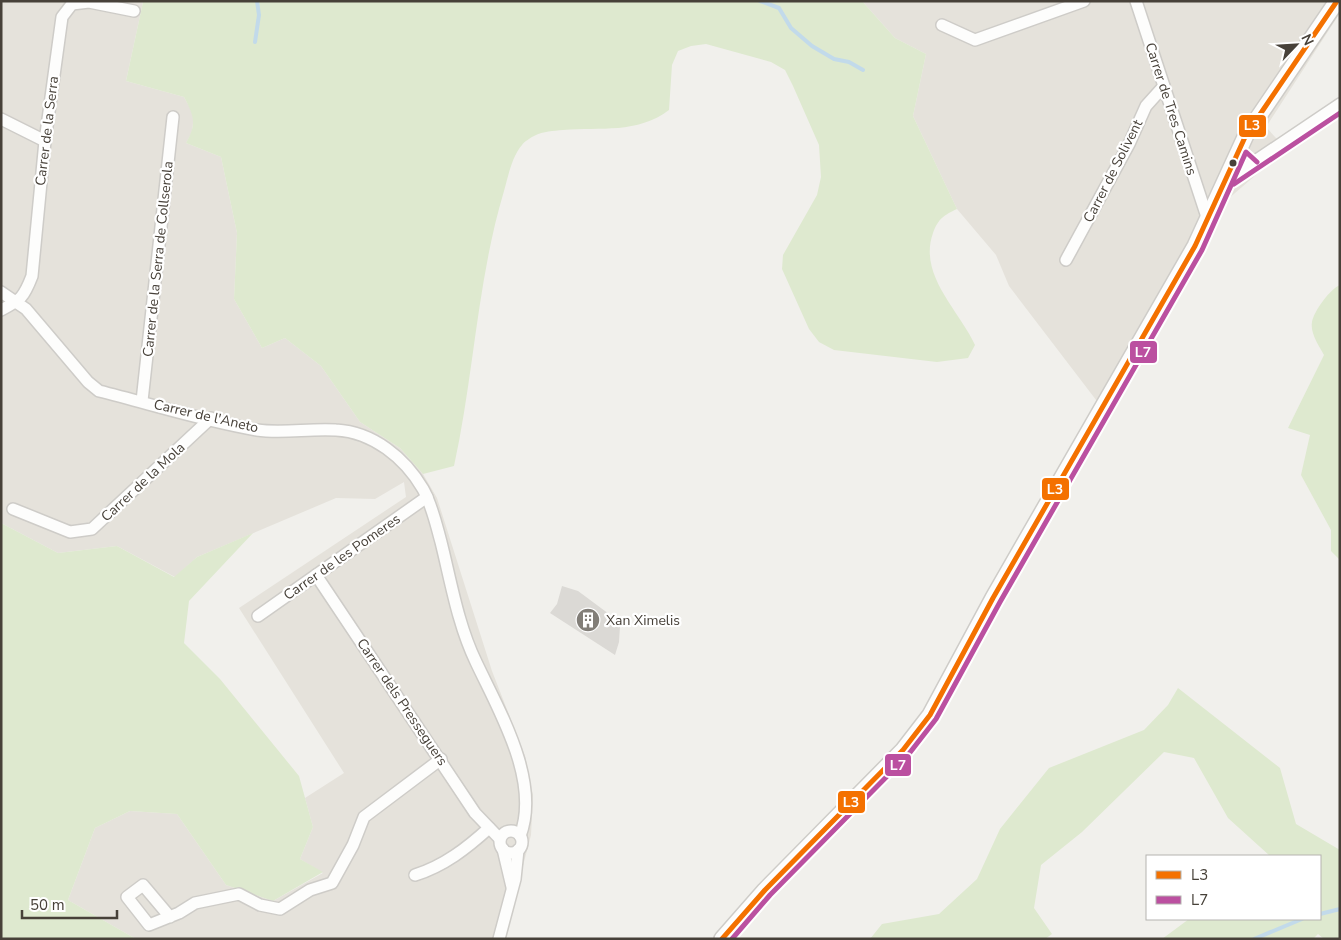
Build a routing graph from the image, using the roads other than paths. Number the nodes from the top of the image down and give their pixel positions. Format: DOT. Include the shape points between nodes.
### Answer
graph roads {
  1 [pos="1084,1"];
  2 [pos="1136,1"];
  3 [pos="1337,1"];
  4 [pos="134,11"];
  5 [pos="942,25"];
  6 [pos="1164,86"];
  7 [pos="1340,104"];
  8 [pos="173,117"];
  9 [pos="1,119"];
  10 [pos="45,140"];
  11 [pos="1222,183"];
  12 [pos="1207,216"];
  13 [pos="1066,260"];
  14 [pos="1,292"];
  15 [pos="17,302"];
  16 [pos="1,310"];
  17 [pos="142,401"];
  18 [pos="211,418"];
  19 [pos="426,497"];
  20 [pos="13,509"];
  21 [pos="316,575"];
  22 [pos="258,616"];
  23 [pos="441,759"];
  24 [pos="526,804"];
  25 [pos="489,828"];
  26 [pos="507,838"];
  27 [pos="416,875"];
  28 [pos="512,887"];
  29 [pos="170,917"];
  30 [pos="499,939"];
  31 [pos="722,939"];
  1 -- 5 [label="street" via="975,40"];
  2 -- 6 [label="street, Carrer de Tres Camins"];
  3 -- 11 [label="street" via="1246,135"];
  4 -- 10 [label="street, Carrer de la Serra" via="89,2 72,4 62,17"];
  6 -- 12 [label="street, Carrer de Tres Camins"];
  6 -- 13 [label="street, Carrer de Solivent" via="1146,106"];
  7 -- 11 [label="street"];
  8 -- 17 [label="street, Carrer de la Serra de Collserola"];
  9 -- 10 [label="street"];
  10 -- 15 [label="street, Carrer de la Serra" via="32,276 25,295"];
  11 -- 12 [label="street"];
  12 -- 31 [label="street" via="1190,254 930,715 903,750 765,890"];
  14 -- 15 [label="street, Carrer de l'Aneto"];
  15 -- 16 [label="street"];
  15 -- 17 [label="street, Carrer de l'Aneto" via="88,382 99,390"];
  17 -- 18 [label="street, Carrer de l'Aneto"];
  18 -- 19 [label="street, Carrer de l'Aneto" via="258,430 357,433 390,450 409,470"];
  18 -- 20 [label="street, Carrer de la Mola" via="92,529 70,532"];
  19 -- 21 [label="street, Carrer de les Pomeres"];
  19 -- 24 [label="street, Carrer de l'Aneto" via="434,514 470,650 520,764"];
  21 -- 22 [label="street, Carrer de les Pomeres"];
  21 -- 23 [label="street, Carrer dels Presseguers"];
  23 -- 25 [label="street, Carrer dels Presseguers" via="475,813"];
  23 -- 29 [label="street" via="364,817 332,883 310,890 280,909 260,905 239,894 194,903"];
  24 -- 26 [label="street"];
  24 -- 26 [label="street, Carrer de l'Aneto" via="525,823"];
  25 -- 26 [label="street"];
  25 -- 27 [label="street" via="471,845 435,869"];
  26 -- 28 [label="street"];
  26 -- 28 [label="street" via="508,852 518,850"];
  28 -- 30 [label="street"];
}
